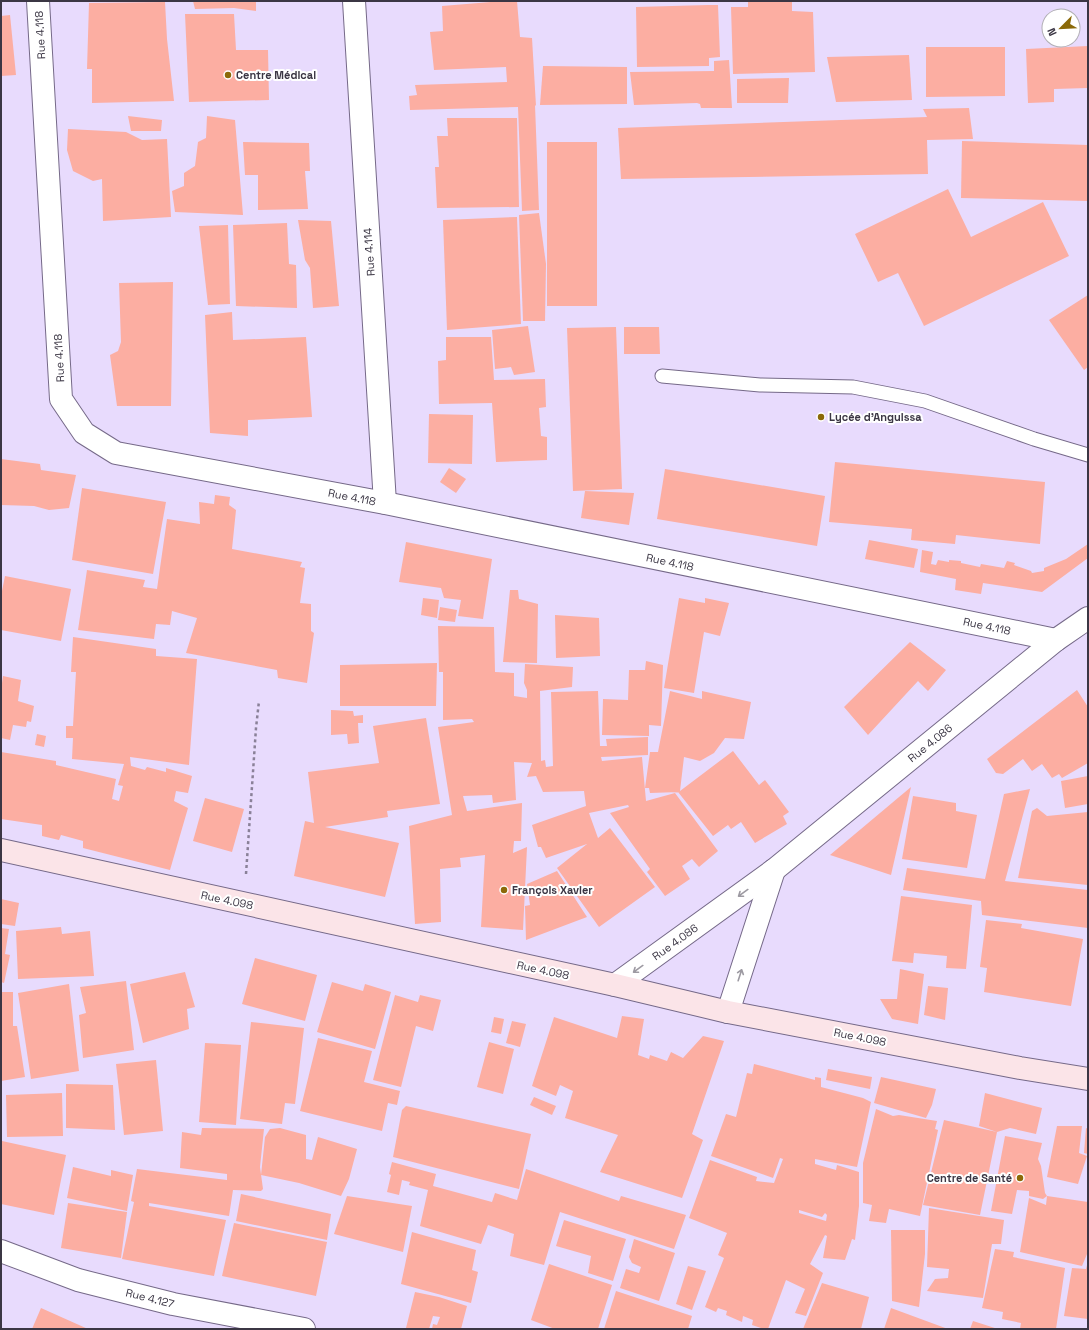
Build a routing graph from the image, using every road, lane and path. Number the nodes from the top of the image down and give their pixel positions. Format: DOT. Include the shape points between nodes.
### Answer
graph roads {
  1 [pos="38,1"];
  2 [pos="354,1"];
  3 [pos="662,376"];
  4 [pos="1088,455"];
  5 [pos="385,503"];
  6 [pos="1088,618"];
  7 [pos="1056,640"];
  8 [pos="259,701"];
  9 [pos="1,850"];
  10 [pos="774,870"];
  11 [pos="244,904"];
  12 [pos="615,985"];
  13 [pos="728,1012"];
  14 [pos="1088,1079"];
  15 [pos="1,1251"];
  16 [pos="304,1329"];
  1 -- 5 [label="street, Rue 4.118" via="61,399 84,432 116,453"];
  2 -- 5 [label="street, Rue 4.114"];
  3 -- 4 [label="lane" via="760,385 853,387 925,401"];
  5 -- 7 [label="street, Rue 4.118"];
  6 -- 7 [label="street, Rue 4.086"];
  7 -- 10 [label="street, Rue 4.086"];
  8 -- 11 [label="path"];
  9 -- 11 [label="main road, Rue 4.098"];
  10 -- 12 [label="street, Rue 4.086, one-way"];
  13 -- 10 [label="street, one-way"];
  11 -- 12 [label="main road, Rue 4.098"];
  12 -- 13 [label="main road, Rue 4.098"];
  13 -- 14 [label="main road, Rue 4.098"];
  15 -- 16 [label="street, Rue 4.127" via="93,1284 173,1304"];
}
